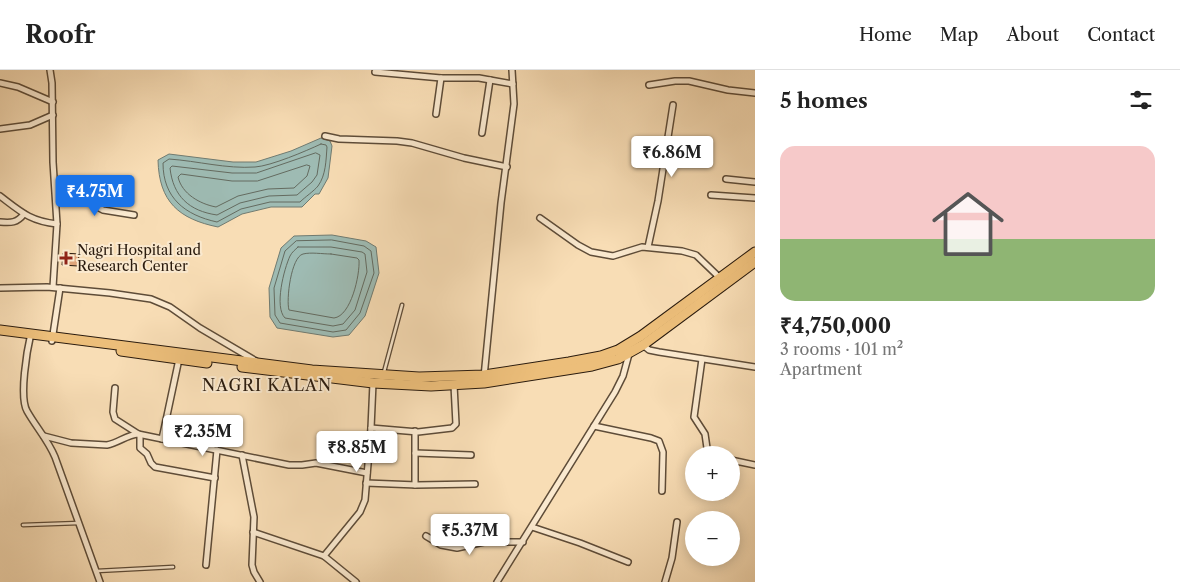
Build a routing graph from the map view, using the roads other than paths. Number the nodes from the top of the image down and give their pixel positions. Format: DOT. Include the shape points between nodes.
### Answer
graph roads {
  1 [pos="50,70"];
  2 [pos="512,70"];
  3 [pos="375,72"];
  4 [pos="441,78"];
  5 [pos="490,80"];
  6 [pos="0,83"];
  7 [pos="513,84"];
  8 [pos="649,85"];
  9 [pos="755,93"];
  10 [pos="53,102"];
  11 [pos="673,106"];
  12 [pos="436,114"];
  13 [pos="53,115"];
  14 [pos="0,129"];
  15 [pos="482,133"];
  16 [pos="325,136"];
  17 [pos="507,167"];
  18 [pos="726,179"];
  19 [pos="755,182"];
  20 [pos="711,194"];
  21 [pos="0,196"];
  22 [pos="755,198"];
  23 [pos="56,202"];
  24 [pos="24,214"];
  25 [pos="134,214"];
  26 [pos="540,218"];
  27 [pos="0,222"];
  28 [pos="57,224"];
  29 [pos="648,247"];
  30 [pos="755,252"];
  31 [pos="755,262"];
  32 [pos="720,278"];
  33 [pos="53,287"];
  34 [pos="0,288"];
  35 [pos="60,288"];
  36 [pos="402,306"];
  37 [pos="0,330"];
  38 [pos="0,334"];
  39 [pos="30,335"];
  40 [pos="52,339"];
  41 [pos="643,346"];
  42 [pos="629,354"];
  43 [pos="179,359"];
  44 [pos="702,359"];
  45 [pos="261,364"];
  46 [pos="755,367"];
  47 [pos="383,376"];
  48 [pos="484,379"];
  49 [pos="373,384"];
  50 [pos="454,385"];
  51 [pos="115,388"];
  52 [pos="594,426"];
  53 [pos="371,428"];
  54 [pos="415,431"];
  55 [pos="140,435"];
  56 [pos="44,436"];
  57 [pos="162,439"];
  58 [pos="707,446"];
  59 [pos="217,450"];
  60 [pos="415,453"];
  61 [pos="471,454"];
  62 [pos="242,455"];
  63 [pos="740,462"];
  64 [pos="755,465"];
  65 [pos="367,473"];
  66 [pos="215,478"];
  67 [pos="366,482"];
  68 [pos="475,484"];
  69 [pos="415,485"];
  70 [pos="662,490"];
  71 [pos="677,522"];
  72 [pos="79,523"];
  73 [pos="23,525"];
  74 [pos="532,527"];
  75 [pos="253,532"];
  76 [pos="426,536"];
  77 [pos="522,542"];
  78 [pos="324,556"];
  79 [pos="628,562"];
  80 [pos="206,565"];
  81 [pos="173,566"];
  82 [pos="96,571"];
  83 [pos="100,582"];
  84 [pos="260,582"];
  85 [pos="356,582"];
  86 [pos="497,582"];
  87 [pos="665,582"];
  1 -- 10 [label="street"];
  2 -- 7 [label="street"];
  3 -- 4 [label="street"];
  4 -- 5 [label="street"];
  4 -- 12 [label="street"];
  5 -- 7 [label="street"];
  5 -- 15 [label="street"];
  6 -- 10 [label="street"];
  7 -- 17 [label="street"];
  8 -- 9 [label="street" via="689,81"];
  10 -- 13 [label="street"];
  11 -- 29 [label="street" via="657,211"];
  13 -- 14 [label="street" via="30,125"];
  13 -- 23 [label="street"];
  16 -- 17 [label="street" via="412,143"];
  17 -- 48 [label="street"];
  18 -- 19 [label="street"];
  20 -- 22 [label="street"];
  21 -- 24 [label="street"];
  23 -- 25 [label="street" via="82,199 103,210"];
  23 -- 28 [label="street"];
  24 -- 27 [label="street" via="15,222"];
  24 -- 28 [label="street" via="41,222"];
  26 -- 29 [label="street" via="591,252 620,255"];
  28 -- 33 [label="street"];
  29 -- 32 [label="street" via="696,255"];
  30 -- 32 [label="highway"];
  31 -- 41 [label="highway"];
  32 -- 48 [label="highway" via="618,350"];
  33 -- 34 [label="street"];
  33 -- 35 [label="street"];
  35 -- 40 [label="street"];
  35 -- 45 [label="street" via="161,302"];
  36 -- 47 [label="lane"];
  37 -- 39 [label="highway"];
  38 -- 39 [label="highway"];
  39 -- 40 [label="highway"];
  39 -- 56 [label="street" via="24,403"];
  40 -- 43 [label="highway"];
  40 -- 45 [label="highway"];
  41 -- 42 [label="highway"];
  41 -- 44 [label="street" via="649,350"];
  42 -- 48 [label="highway" via="592,366"];
  42 -- 52 [label="street" via="623,376"];
  43 -- 49 [label="highway"];
  43 -- 57 [label="street"];
  44 -- 46 [label="street"];
  44 -- 58 [label="street" via="694,417 705,434"];
  45 -- 47 [label="highway"];
  47 -- 48 [label="highway"];
  48 -- 50 [label="highway"];
  49 -- 50 [label="highway"];
  49 -- 53 [label="street"];
  50 -- 54 [label="street" via="455,427"];
  51 -- 55 [label="street" via="115,420"];
  52 -- 70 [label="street" via="659,441 663,452"];
  52 -- 74 [label="street"];
  53 -- 54 [label="street"];
  53 -- 65 [label="street"];
  54 -- 60 [label="street"];
  55 -- 56 [label="street" via="134,434 108,445 71,443"];
  55 -- 57 [label="street"];
  55 -- 66 [label="street" via="140,448 155,467"];
  56 -- 72 [label="street"];
  57 -- 59 [label="street"];
  59 -- 62 [label="street"];
  59 -- 66 [label="street"];
  60 -- 61 [label="street"];
  60 -- 69 [label="street"];
  62 -- 65 [label="street" via="289,465 316,463"];
  62 -- 75 [label="street" via="253,505"];
  63 -- 64 [label="street"];
  65 -- 67 [label="street"];
  66 -- 80 [label="street"];
  67 -- 69 [label="street"];
  67 -- 78 [label="street" via="365,500 360,512"];
  68 -- 69 [label="street"];
  71 -- 87 [label="street"];
  72 -- 73 [label="lane"];
  72 -- 82 [label="street"];
  74 -- 77 [label="street"];
  74 -- 79 [label="street"];
  75 -- 78 [label="street"];
  75 -- 84 [label="street" via="252,565"];
  76 -- 77 [label="street" via="441,545 457,548 484,542"];
  77 -- 86 [label="street"];
  78 -- 85 [label="street"];
  81 -- 82 [label="lane"];
  82 -- 83 [label="street"];
}
